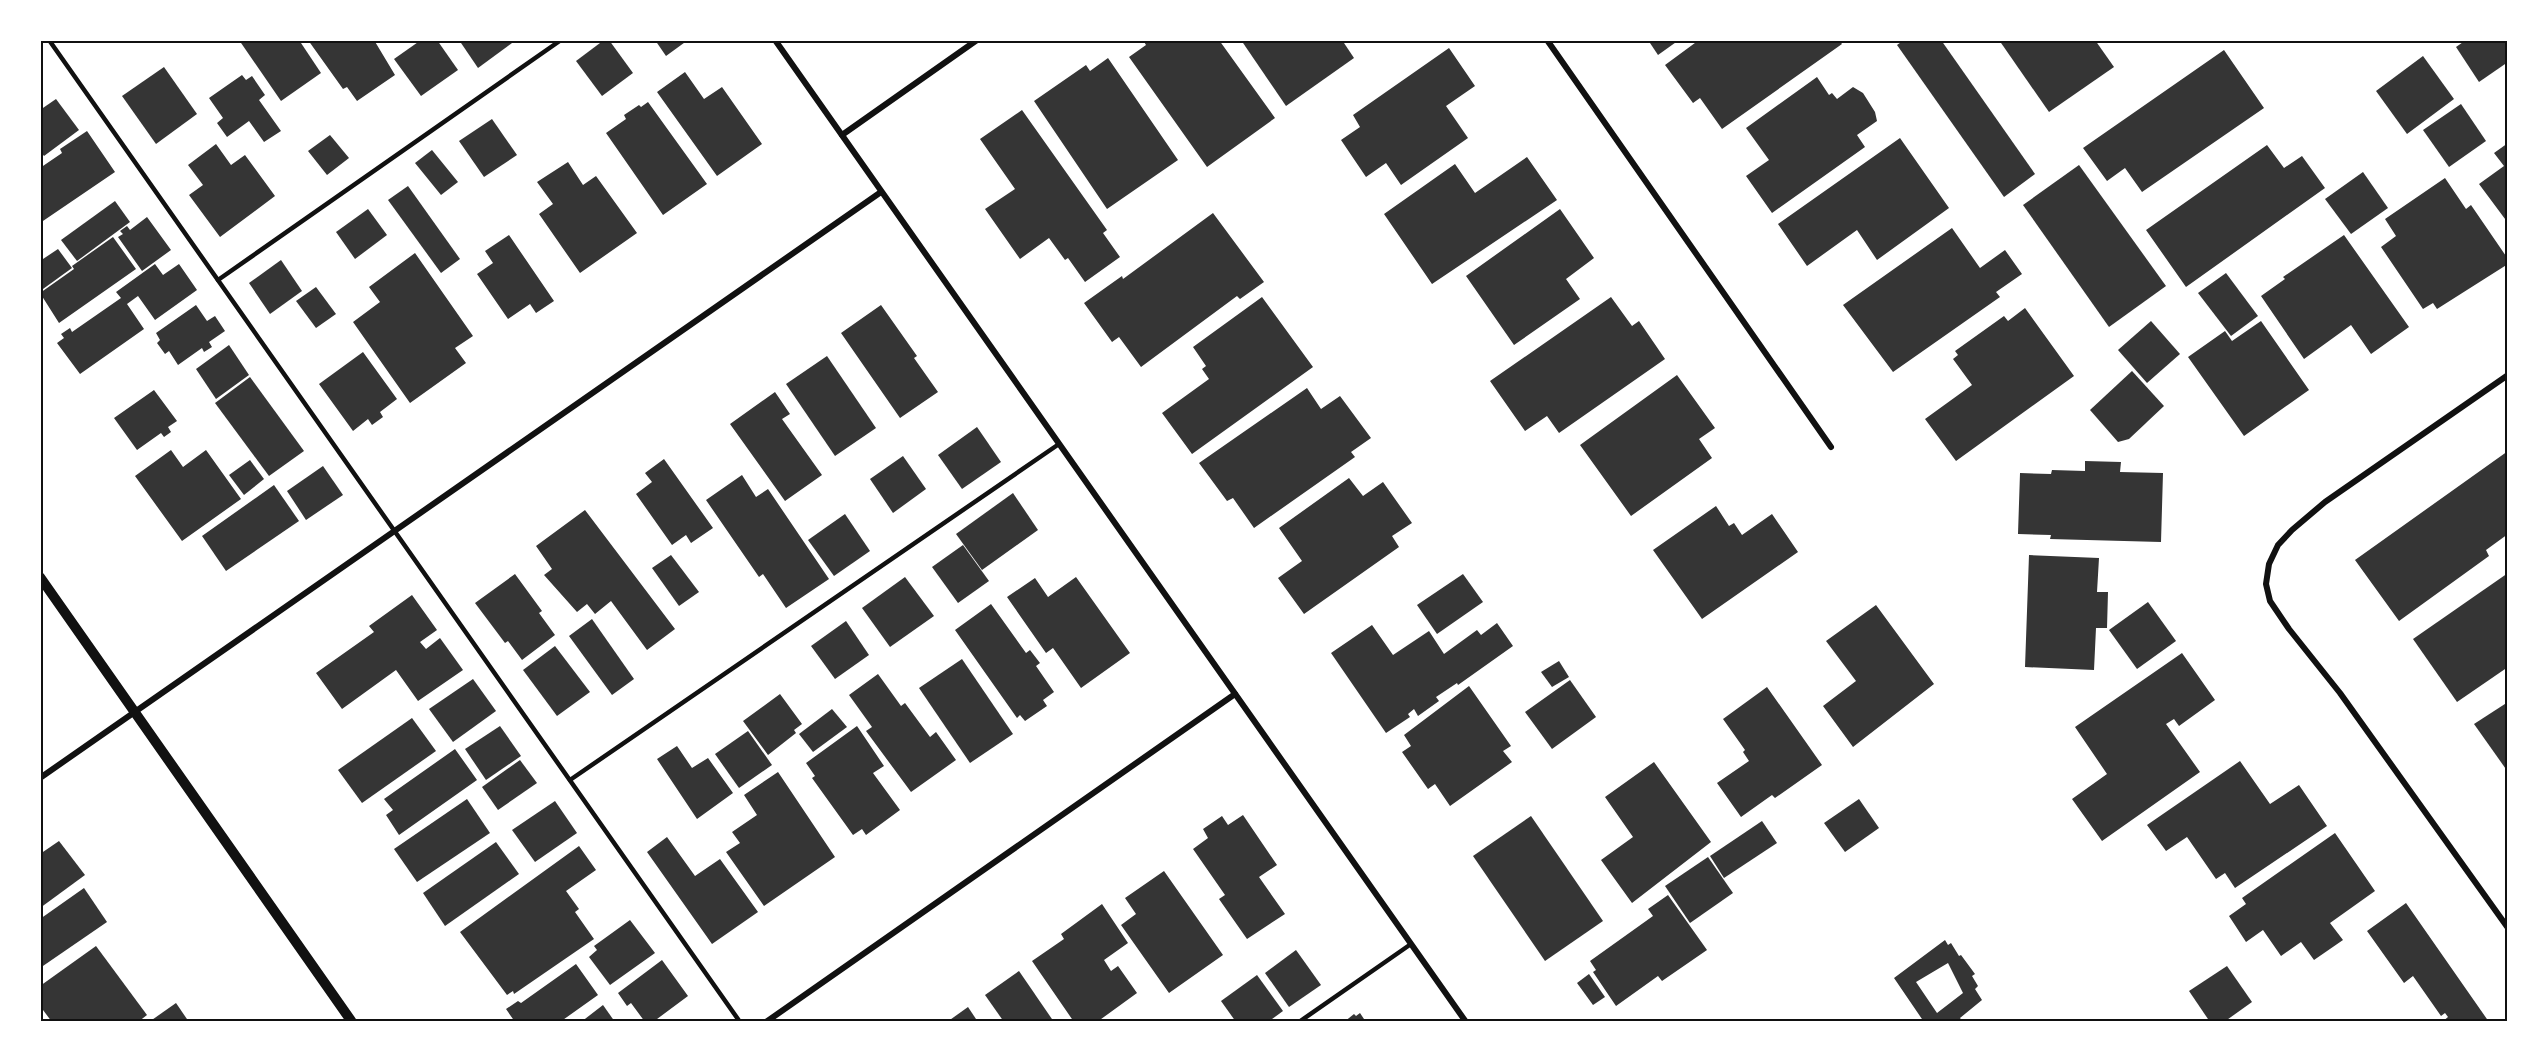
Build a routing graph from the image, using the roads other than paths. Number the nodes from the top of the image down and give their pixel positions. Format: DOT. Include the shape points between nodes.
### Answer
graph roads {
  1 [pos="49,40"];
  2 [pos="561,40"];
  3 [pos="775,40"];
  4 [pos="977,40"];
  5 [pos="1546,40"];
  6 [pos="842,135"];
  7 [pos="881,192"];
  8 [pos="218,280"];
  9 [pos="2508,375"];
  10 [pos="1059,444"];
  11 [pos="1831,447"];
  12 [pos="395,531"];
  13 [pos="40,577"];
  14 [pos="1235,694"];
  15 [pos="135,713"];
  16 [pos="40,778"];
  17 [pos="570,780"];
  18 [pos="2508,928"];
  19 [pos="1411,944"];
  20 [pos="352,1022"];
  21 [pos="740,1022"];
  22 [pos="766,1022"];
  23 [pos="1299,1022"];
  24 [pos="1466,1022"];
  1 -- 8 [label="lane"];
  2 -- 8 [label="lane"];
  3 -- 6 [label="street"];
  4 -- 6 [label="street"];
  5 -- 11 [label="street"];
  6 -- 7 [label="street"];
  7 -- 10 [label="street"];
  7 -- 12 [label="street"];
  8 -- 12 [label="lane"];
  9 -- 18 [label="street" via="2325,502 2278,545 2269,564 2266,584 2270,601"];
  10 -- 14 [label="street"];
  10 -- 17 [label="lane"];
  12 -- 15 [label="street"];
  12 -- 17 [label="lane"];
  13 -- 15 [label="street"];
  14 -- 19 [label="street"];
  14 -- 22 [label="street"];
  15 -- 16 [label="street"];
  15 -- 20 [label="street"];
  17 -- 21 [label="lane"];
  19 -- 23 [label="lane"];
  19 -- 24 [label="street"];
}
